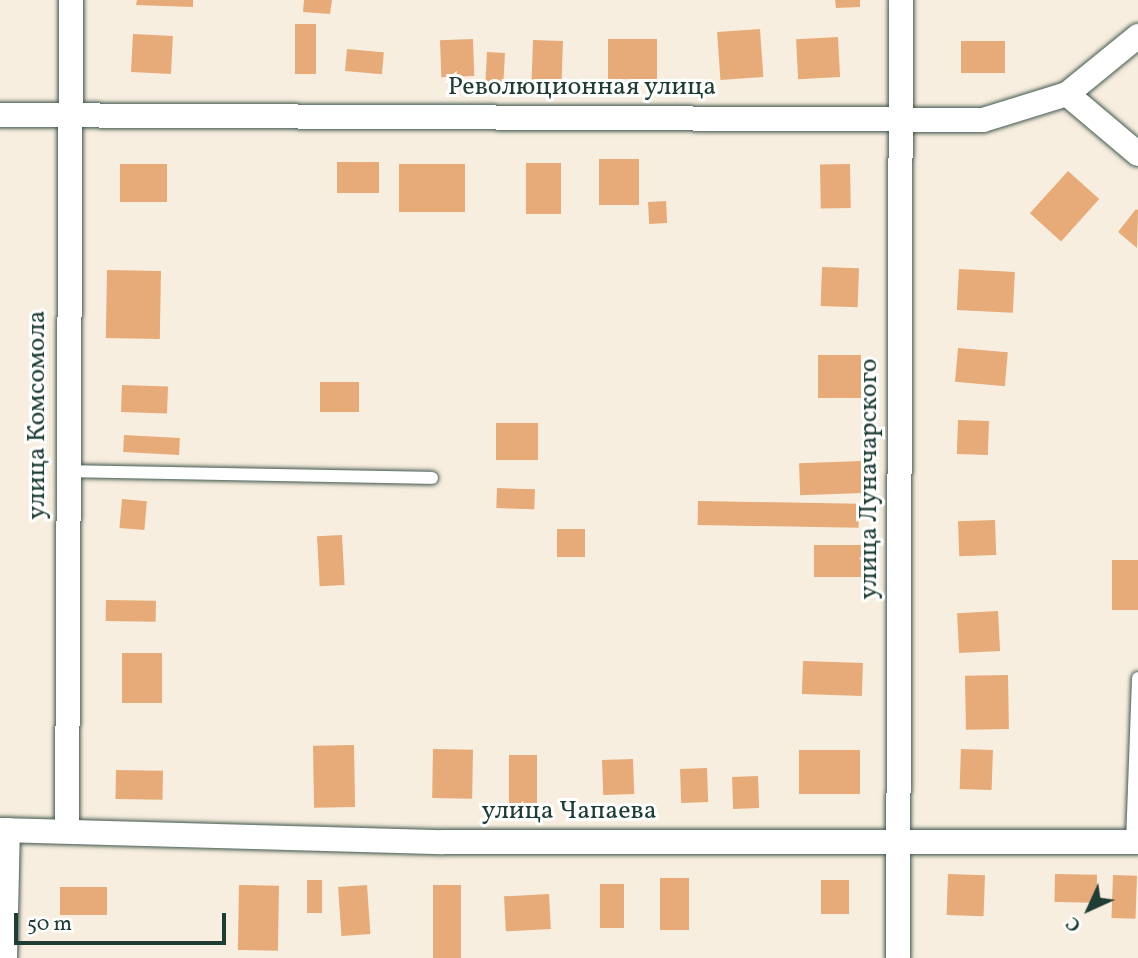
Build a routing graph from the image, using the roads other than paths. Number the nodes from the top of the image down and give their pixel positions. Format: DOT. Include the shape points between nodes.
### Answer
graph roads {
  1 [pos="71,0"];
  2 [pos="901,0"];
  3 [pos="1138,36"];
  4 [pos="1067,94"];
  5 [pos="69,114"];
  6 [pos="0,115"];
  7 [pos="902,120"];
  8 [pos="1138,154"];
  9 [pos="68,471"];
  10 [pos="432,478"];
  11 [pos="1138,678"];
  12 [pos="4,830"];
  13 [pos="67,831"];
  14 [pos="897,842"];
  15 [pos="1135,842"];
  16 [pos="5,958"];
  17 [pos="898,958"];
  1 -- 5 [label="street, улица Комсомола"];
  2 -- 7 [label="street, улица Луначарского"];
  3 -- 4 [label="street"];
  4 -- 7 [label="street, Революционная улица" via="983,120"];
  4 -- 8 [label="street"];
  5 -- 6 [label="street, Революционная улица"];
  5 -- 7 [label="street, Революционная улица"];
  5 -- 9 [label="street, улица Комсомола"];
  7 -- 14 [label="street, улица Луначарского"];
  9 -- 10 [label="lane"];
  9 -- 13 [label="street, улица Комсомола"];
  11 -- 15 [label="lane"];
  12 -- 13 [label="street, улица Чапаева"];
  12 -- 16 [label="street"];
  13 -- 14 [label="street, улица Чапаева" via="443,842"];
  14 -- 15 [label="street, улица Чапаева"];
  14 -- 17 [label="street, улица Луначарского"];
}
